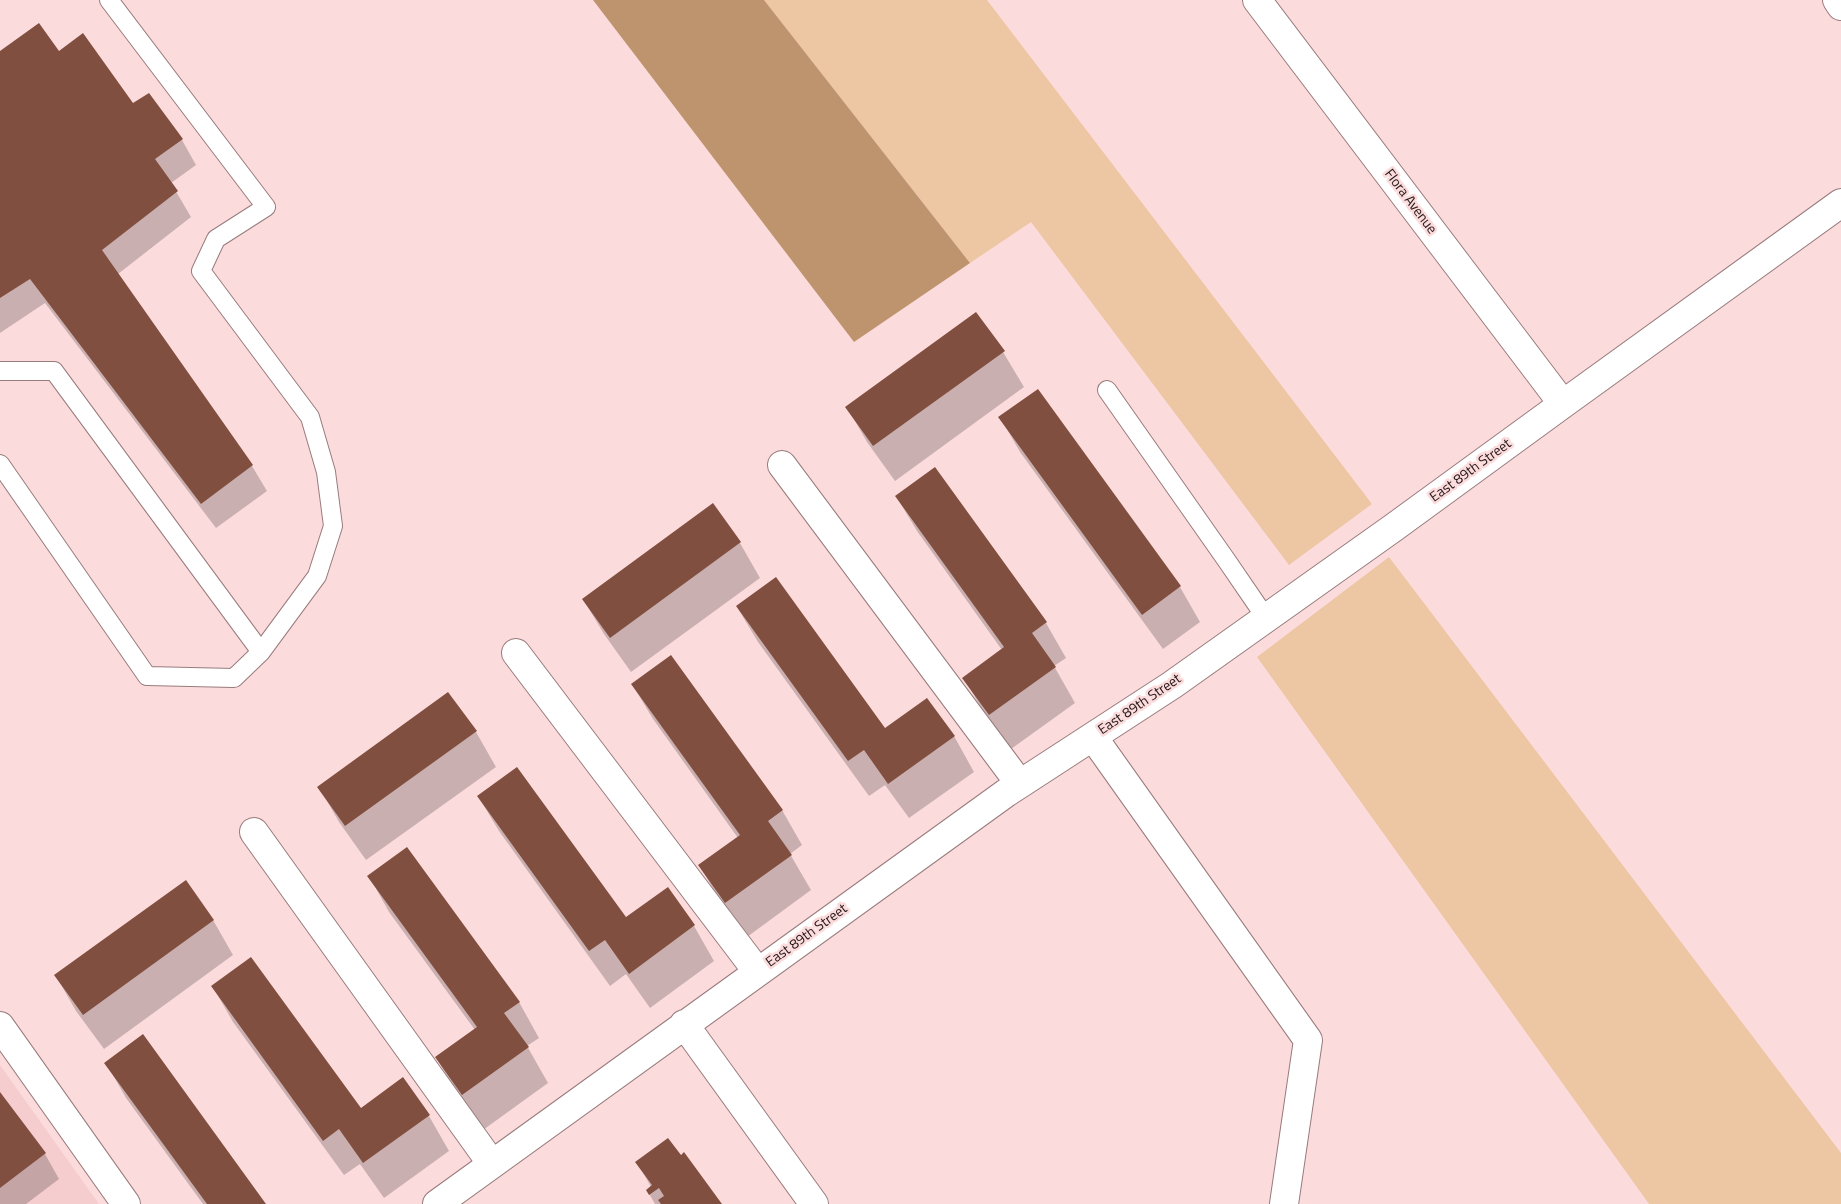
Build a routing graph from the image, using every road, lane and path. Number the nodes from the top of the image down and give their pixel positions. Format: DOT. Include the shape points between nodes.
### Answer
graph roads {
  1 [pos="109,0"];
  2 [pos="1256,0"];
  3 [pos="1836,0"];
  4 [pos="1841,6"];
  5 [pos="1841,203"];
  6 [pos="0,371"];
  7 [pos="1107,390"];
  8 [pos="1563,404"];
  9 [pos="0,464"];
  10 [pos="782,465"];
  11 [pos="1266,618"];
  12 [pos="261,652"];
  13 [pos="516,653"];
  14 [pos="1093,737"];
  15 [pos="1020,784"];
  16 [pos="254,832"];
  17 [pos="757,972"];
  18 [pos="684,1024"];
  19 [pos="0,1026"];
  20 [pos="492,1164"];
  21 [pos="126,1204"];
  22 [pos="437,1204"];
  23 [pos="814,1204"];
  24 [pos="1284,1204"];
  1 -- 12 [label="lane" via="266,207 216,239 201,271 310,417 326,472 333,526 317,576"];
  2 -- 8 [label="street, Flora Avenue"];
  3 -- 4 [label="street"];
  5 -- 8 [label="street, East 89th Street"];
  6 -- 12 [label="lane" via="54,371"];
  7 -- 11 [label="lane"];
  8 -- 11 [label="street, East 89th Street"];
  9 -- 12 [label="lane" via="147,676 234,678"];
  10 -- 15 [label="street"];
  11 -- 14 [label="street, East 89th Street"];
  13 -- 17 [label="street"];
  14 -- 15 [label="street, East 89th Street"];
  14 -- 24 [label="street" via="1308,1040"];
  15 -- 17 [label="street, East 89th Street"];
  16 -- 20 [label="street"];
  17 -- 18 [label="street, East 89th Street"];
  18 -- 20 [label="street, East 89th Street"];
  18 -- 23 [label="street"];
  19 -- 21 [label="street"];
  20 -- 22 [label="street, East 89th Street"];
}
